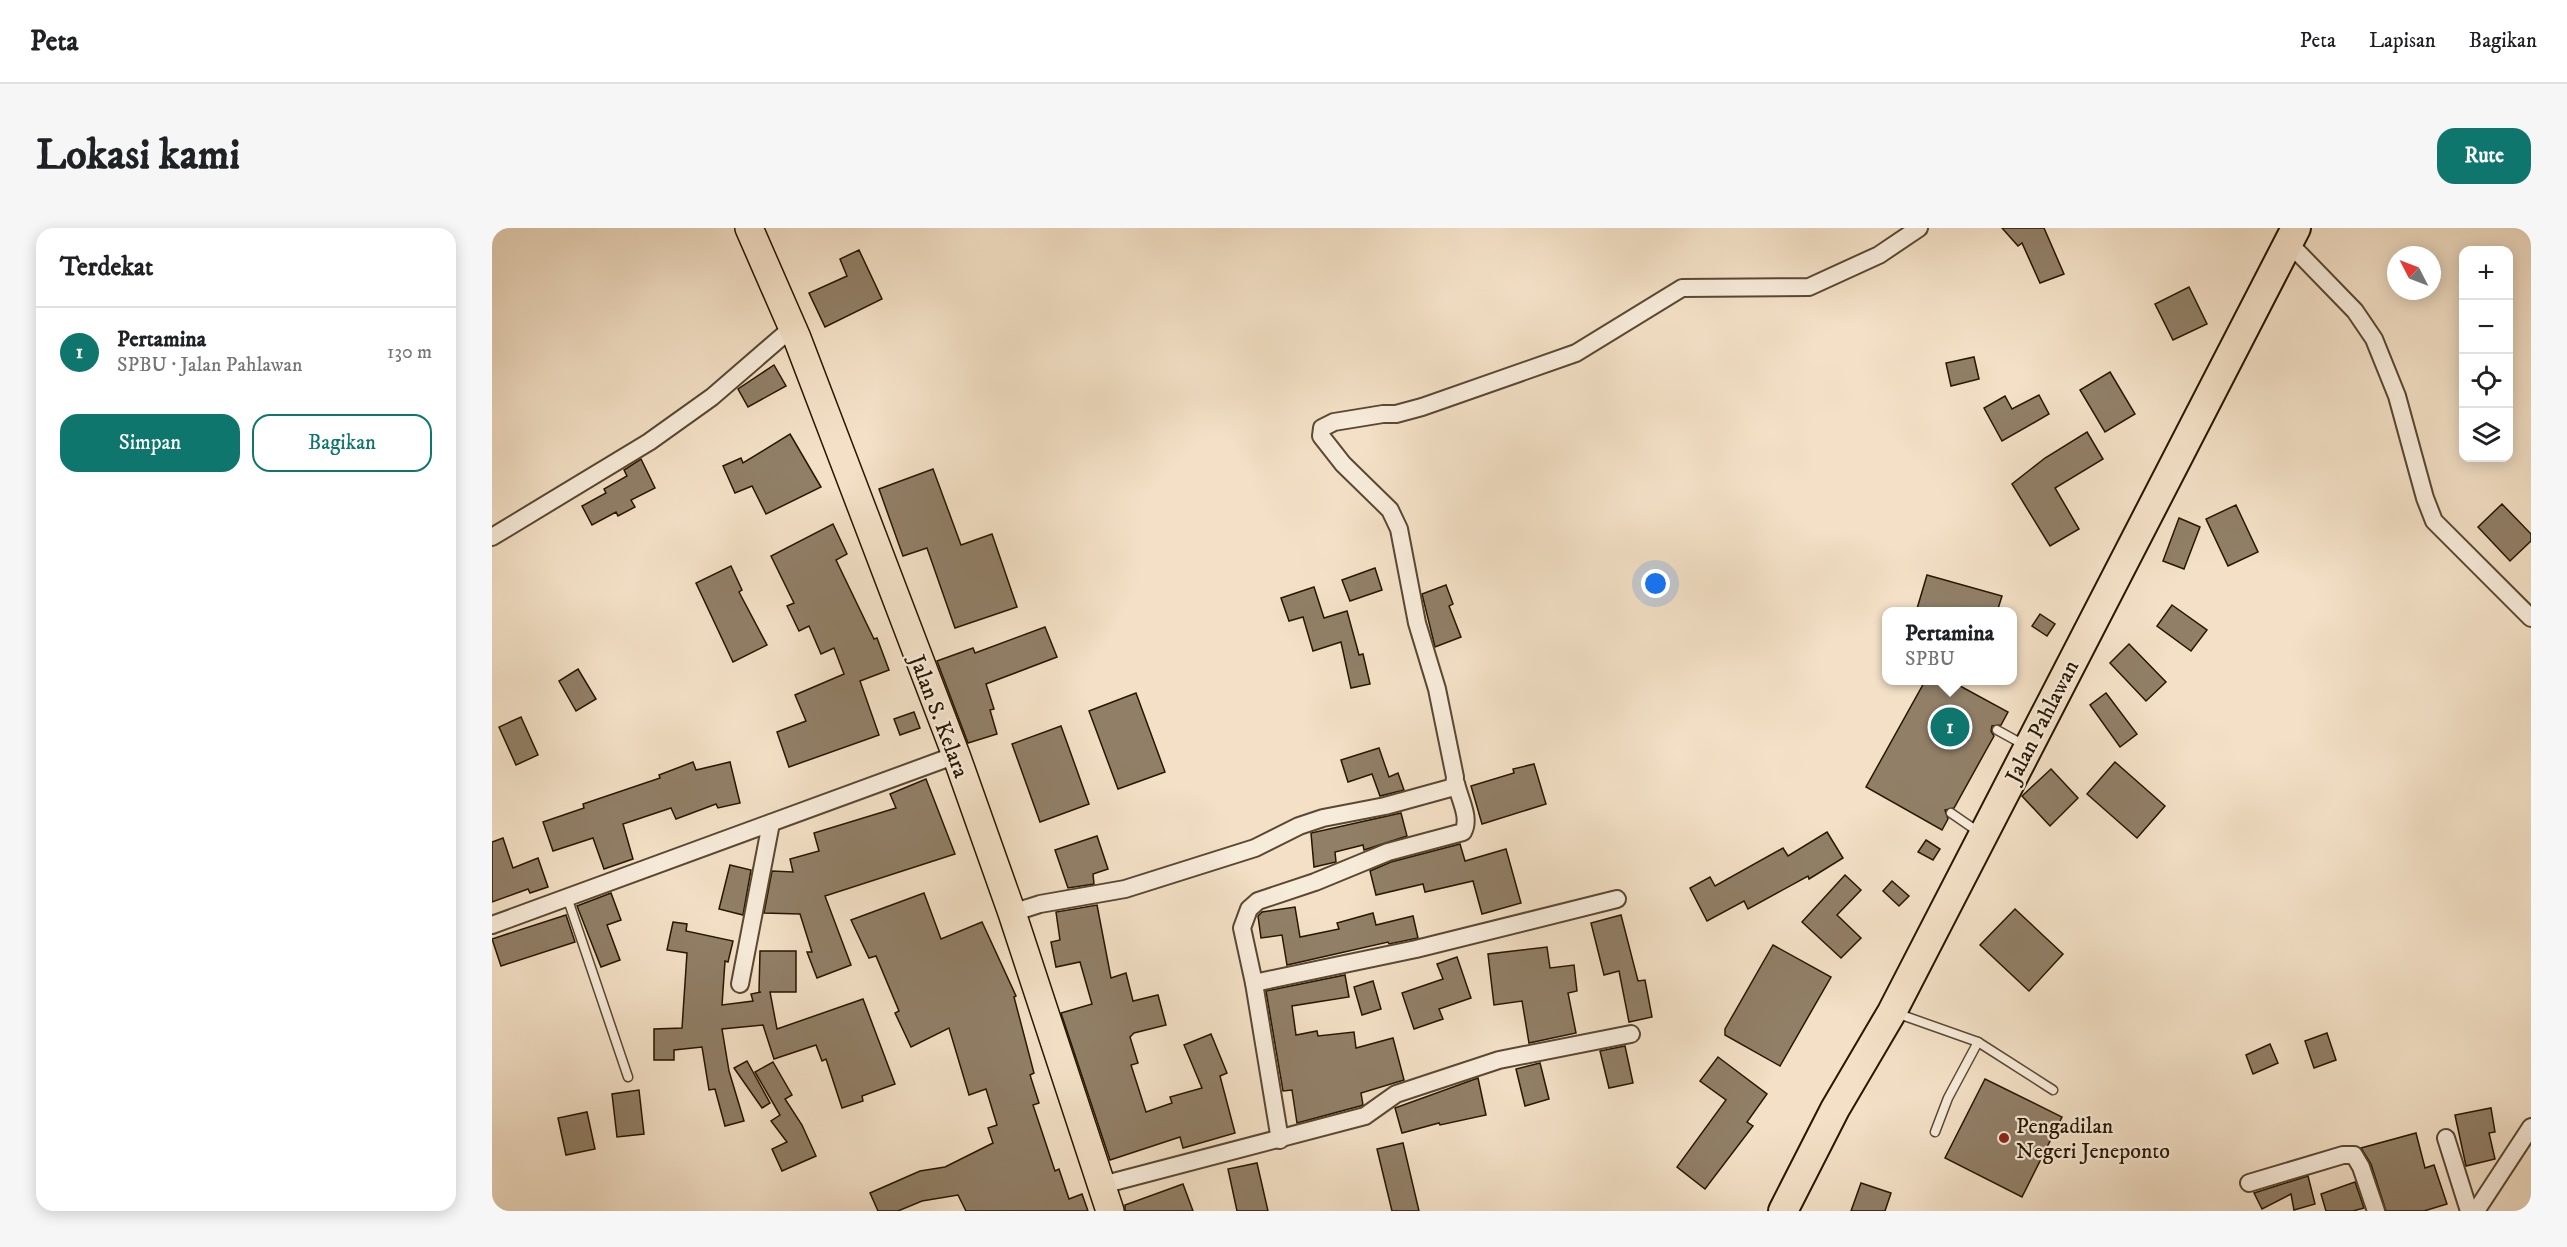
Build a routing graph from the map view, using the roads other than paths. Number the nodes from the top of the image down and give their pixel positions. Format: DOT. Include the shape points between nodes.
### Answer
graph roads {
  1 [pos="749,228"];
  2 [pos="1919,228"];
  3 [pos="2292,235"];
  4 [pos="793,327"];
  5 [pos="492,537"];
  6 [pos="2531,618"];
  7 [pos="1997,730"];
  8 [pos="2028,747"];
  9 [pos="956,755"];
  10 [pos="1456,783"];
  11 [pos="1951,813"];
  12 [pos="771,823"];
  13 [pos="1982,835"];
  14 [pos="567,897"];
  15 [pos="1617,899"];
  16 [pos="1012,913"];
  17 [pos="492,925"];
  18 [pos="1254,983"];
  19 [pos="740,984"];
  20 [pos="1892,1012"];
  21 [pos="1631,1035"];
  22 [pos="1978,1042"];
  23 [pos="628,1077"];
  24 [pos="2054,1090"];
  25 [pos="2531,1128"];
  26 [pos="1935,1132"];
  27 [pos="2446,1138"];
  28 [pos="1280,1140"];
  29 [pos="2249,1183"];
  30 [pos="1102,1185"];
  31 [pos="1110,1211"];
  32 [pos="1784,1211"];
  33 [pos="2376,1211"];
  34 [pos="2469,1211"];
  35 [pos="2475,1211"];
  1 -- 4 [label="main road, Jalan S. Kelara"];
  2 -- 10 [label="street" via="1879,255 1809,287 1682,288 1620,328 1566,356 1422,407 1334,422 1322,428 1326,444 1390,510 1399,529 1417,623 1437,689"];
  3 -- 6 [label="street" via="2374,339 2397,396 2434,520"];
  3 -- 8 [label="highway, Jalan Pahlawan"];
  4 -- 5 [label="street" via="712,397 649,442"];
  4 -- 9 [label="main road, Jalan S. Kelara"];
  7 -- 8 [label="lane"];
  8 -- 13 [label="highway, Jalan Pahlawan"];
  9 -- 12 [label="street"];
  9 -- 16 [label="main road, Jalan S. Kelara"];
  10 -- 16 [label="street" via="1451,790 1307,823 1255,848 1125,889"];
  10 -- 18 [label="street" via="1465,813 1463,832 1388,852 1258,901 1249,909 1242,928"];
  11 -- 13 [label="lane"];
  12 -- 14 [label="street"];
  12 -- 19 [label="street"];
  13 -- 20 [label="highway, Jalan Pahlawan"];
  14 -- 17 [label="street"];
  14 -- 23 [label="lane"];
  15 -- 18 [label="street" via="1416,949"];
  16 -- 30 [label="main road, Jalan S. Kelara"];
  18 -- 28 [label="street"];
  20 -- 22 [label="lane"];
  20 -- 32 [label="highway, Jalan Pahlawan" via="1835,1109"];
  21 -- 28 [label="street" via="1499,1060 1396,1094 1365,1116"];
  22 -- 24 [label="lane"];
  22 -- 26 [label="lane"];
  25 -- 35 [label="street"];
  27 -- 34 [label="street"];
  28 -- 30 [label="street"];
  29 -- 33 [label="street" via="2354,1155"];
  30 -- 31 [label="main road, Jalan S. Kelara"];
}
